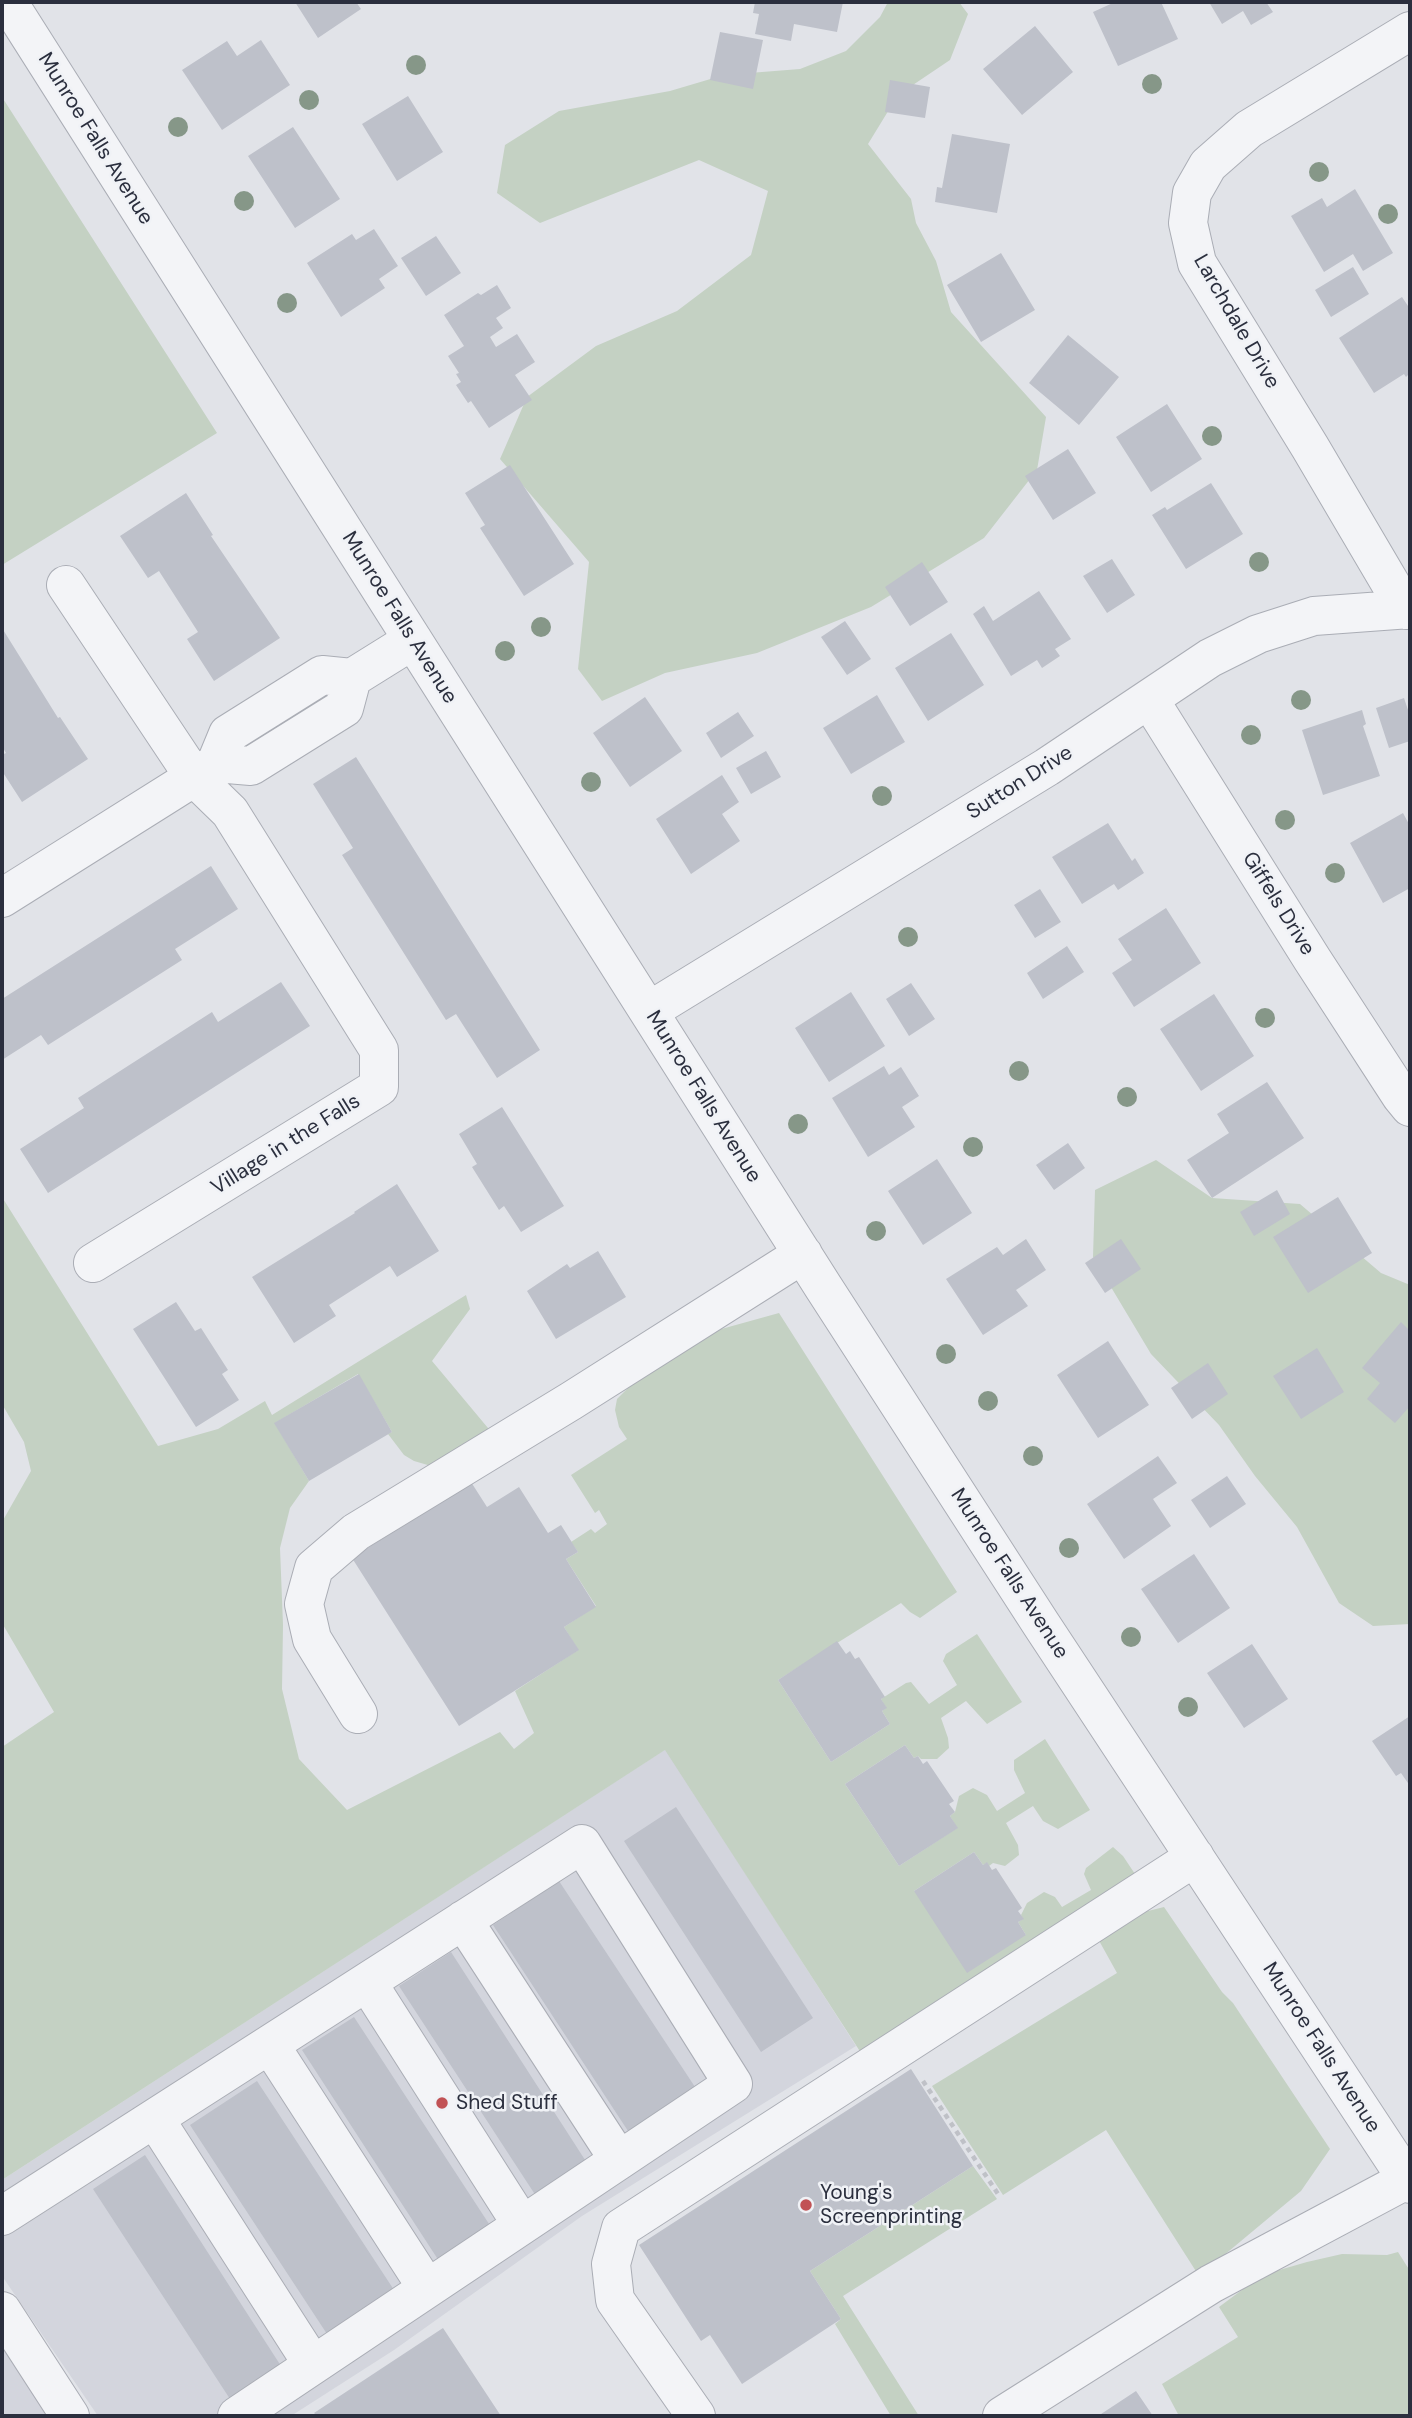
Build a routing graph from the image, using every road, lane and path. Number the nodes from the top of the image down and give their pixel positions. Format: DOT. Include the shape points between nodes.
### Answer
graph roads {
  1 [pos="8,2"];
  2 [pos="1410,31"];
  3 [pos="66,585"];
  4 [pos="1408,610"];
  5 [pos="413,640"];
  6 [pos="1149,699"];
  7 [pos="205,770"];
  8 [pos="2,898"];
  9 [pos="649,1012"];
  10 [pos="1410,1107"];
  11 [pos="803,1254"];
  12 [pos="93,1263"];
  13 [pos="358,1714"];
  14 [pos="1195,1857"];
  15 [pos="463,1920"];
  16 [pos="367,1982"];
  17 [pos="270,2045"];
  18 [pos="900,2048"];
  19 [pos="155,2119"];
  20 [pos="619,2160"];
  21 [pos="1409,2180"];
  22 [pos="1000,2197"];
  23 [pos="2,2216"];
  24 [pos="522,2225"];
  25 [pos="426,2288"];
  26 [pos="2,2311"];
  27 [pos="313,2365"];
  28 [pos="70,2416"];
  29 [pos="237,2416"];
  30 [pos="696,2416"];
  31 [pos="1002,2416"];
  1 -- 5 [label="street, Munroe Falls Avenue"];
  2 -- 4 [label="street, Larchdale Drive" via="1249,129 1208,165 1177,222 1197,263"];
  3 -- 7 [label="street, Village in the Falls"];
  4 -- 6 [label="street, Sutton Drive" via="1314,616 1258,634 1210,658"];
  5 -- 7 [label="street" via="352,678 322,675 228,734"];
  5 -- 9 [label="street, Munroe Falls Avenue"];
  6 -- 9 [label="street, Sutton Drive" via="1047,767"];
  6 -- 10 [label="street, Giffels Drive"];
  7 -- 8 [label="street"];
  7 -- 12 [label="street, Village in the Falls" via="379,1050 379,1087"];
  9 -- 11 [label="street, Munroe Falls Avenue"];
  11 -- 13 [label="street" via="356,1532 314,1568 304,1604 312,1639"];
  11 -- 14 [label="street, Munroe Falls Avenue"];
  14 -- 18 [label="street"];
  14 -- 21 [label="street, Munroe Falls Avenue"];
  15 -- 16 [label="street"];
  15 -- 20 [label="street"];
  15 -- 20 [label="street" via="582,1844 733,2084"];
  16 -- 17 [label="street"];
  16 -- 24 [label="street"];
  17 -- 19 [label="street"];
  17 -- 25 [label="street"];
  18 -- 22 [label="path"];
  18 -- 30 [label="street" via="621,2228 611,2264 615,2300"];
  19 -- 23 [label="street"];
  19 -- 27 [label="street"];
  20 -- 24 [label="street"];
  21 -- 31 [label="street" via="1211,2284"];
  24 -- 25 [label="street"];
  25 -- 27 [label="street"];
  26 -- 28 [label="street"];
  27 -- 29 [label="street"];
}
